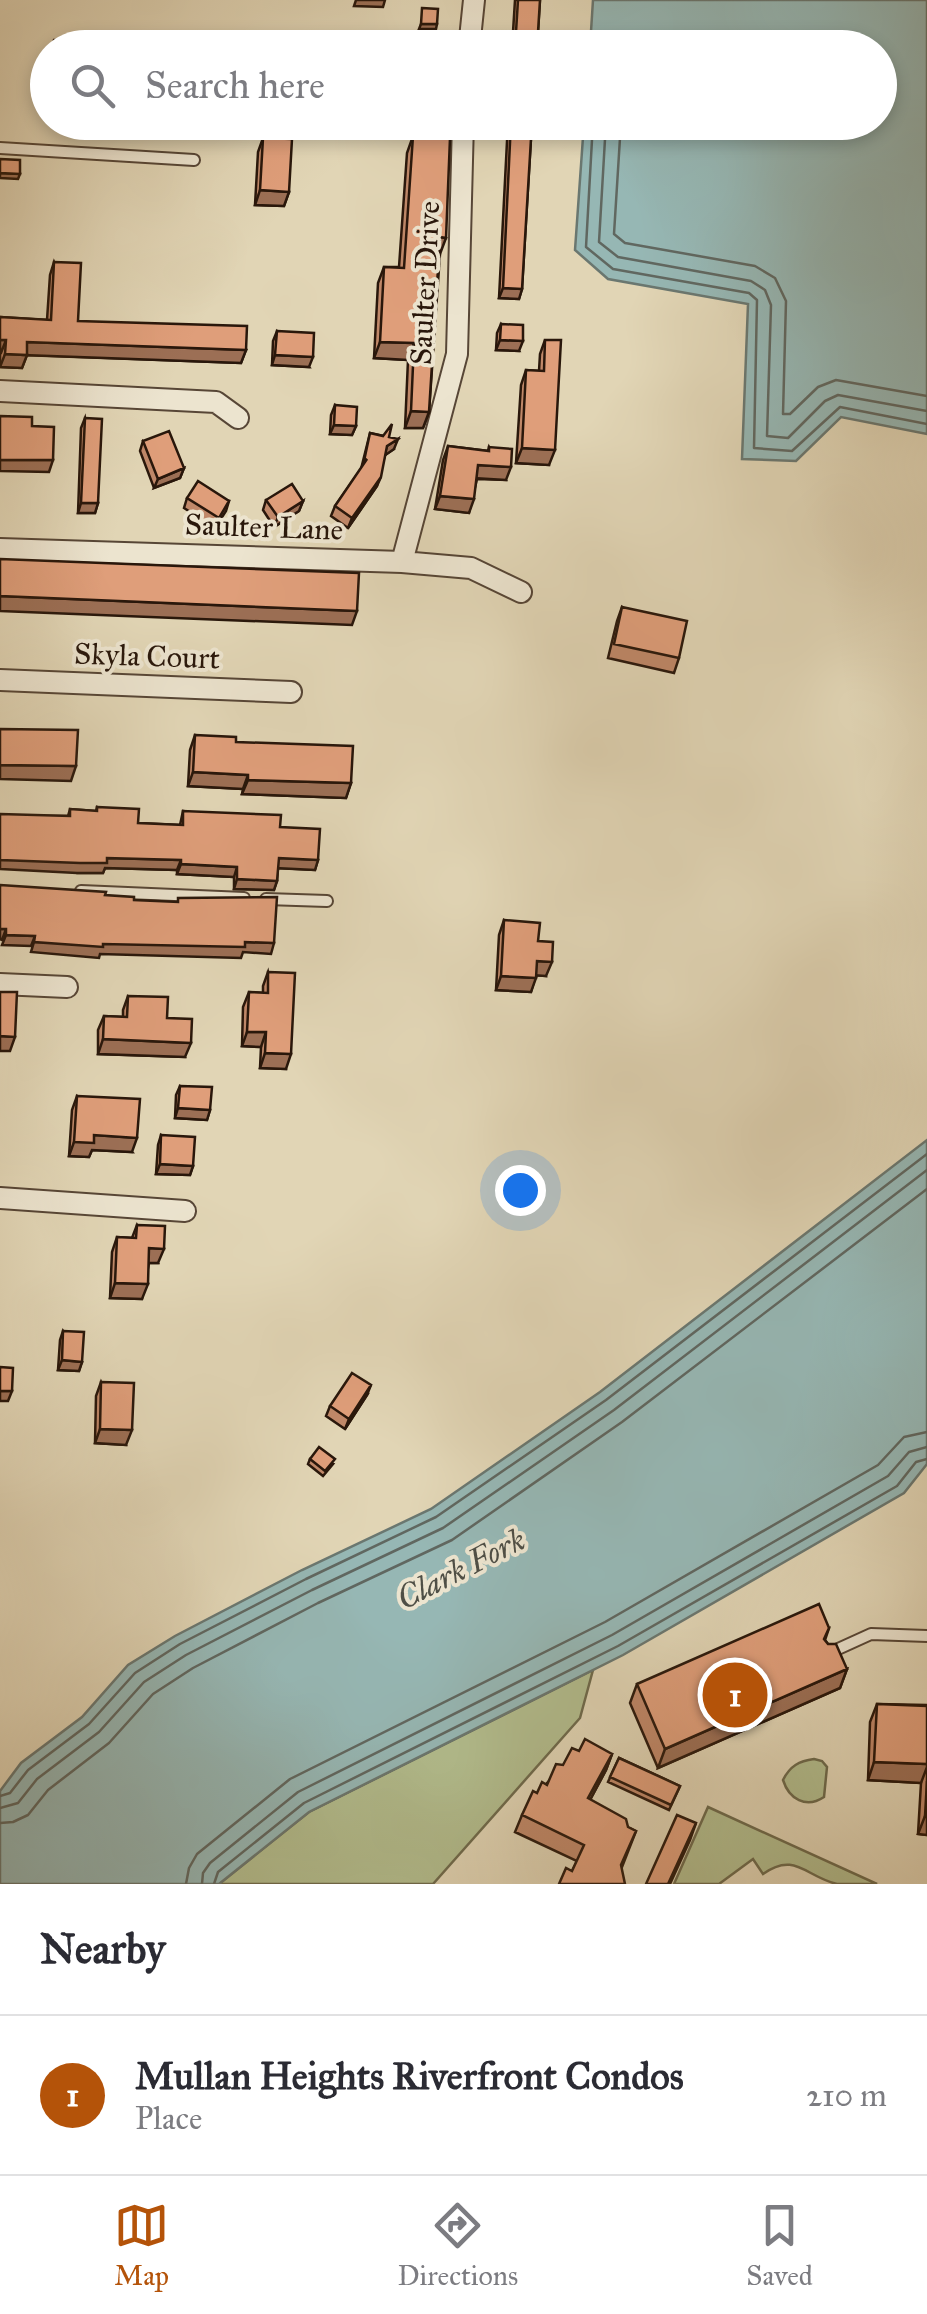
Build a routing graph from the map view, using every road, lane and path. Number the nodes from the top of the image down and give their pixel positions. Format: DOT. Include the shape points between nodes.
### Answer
graph roads {
  1 [pos="474,0"];
  2 [pos="471,30"];
  3 [pos="463,140"];
  4 [pos="0,148"];
  5 [pos="194,160"];
  6 [pos="0,391"];
  7 [pos="238,418"];
  8 [pos="0,549"];
  9 [pos="402,562"];
  10 [pos="521,592"];
  11 [pos="0,680"];
  12 [pos="291,692"];
  13 [pos="77,891"];
  14 [pos="328,901"];
  15 [pos="0,984"];
  16 [pos="67,987"];
  17 [pos="0,1198"];
  18 [pos="185,1210"];
  19 [pos="927,1636"];
  20 [pos="826,1654"];
  1 -- 2 [label="street"];
  3 -- 9 [label="street, Saulter Drive" via="457,354"];
  4 -- 5 [label="lane"];
  6 -- 7 [label="street" via="216,402"];
  8 -- 9 [label="street, Saulter Lane"];
  9 -- 10 [label="street, Saulter Lane" via="471,568"];
  11 -- 12 [label="street, Skyla Court"];
  13 -- 14 [label="lane"];
  15 -- 16 [label="street"];
  17 -- 18 [label="street"];
  19 -- 20 [label="lane" via="871,1634"];
}
